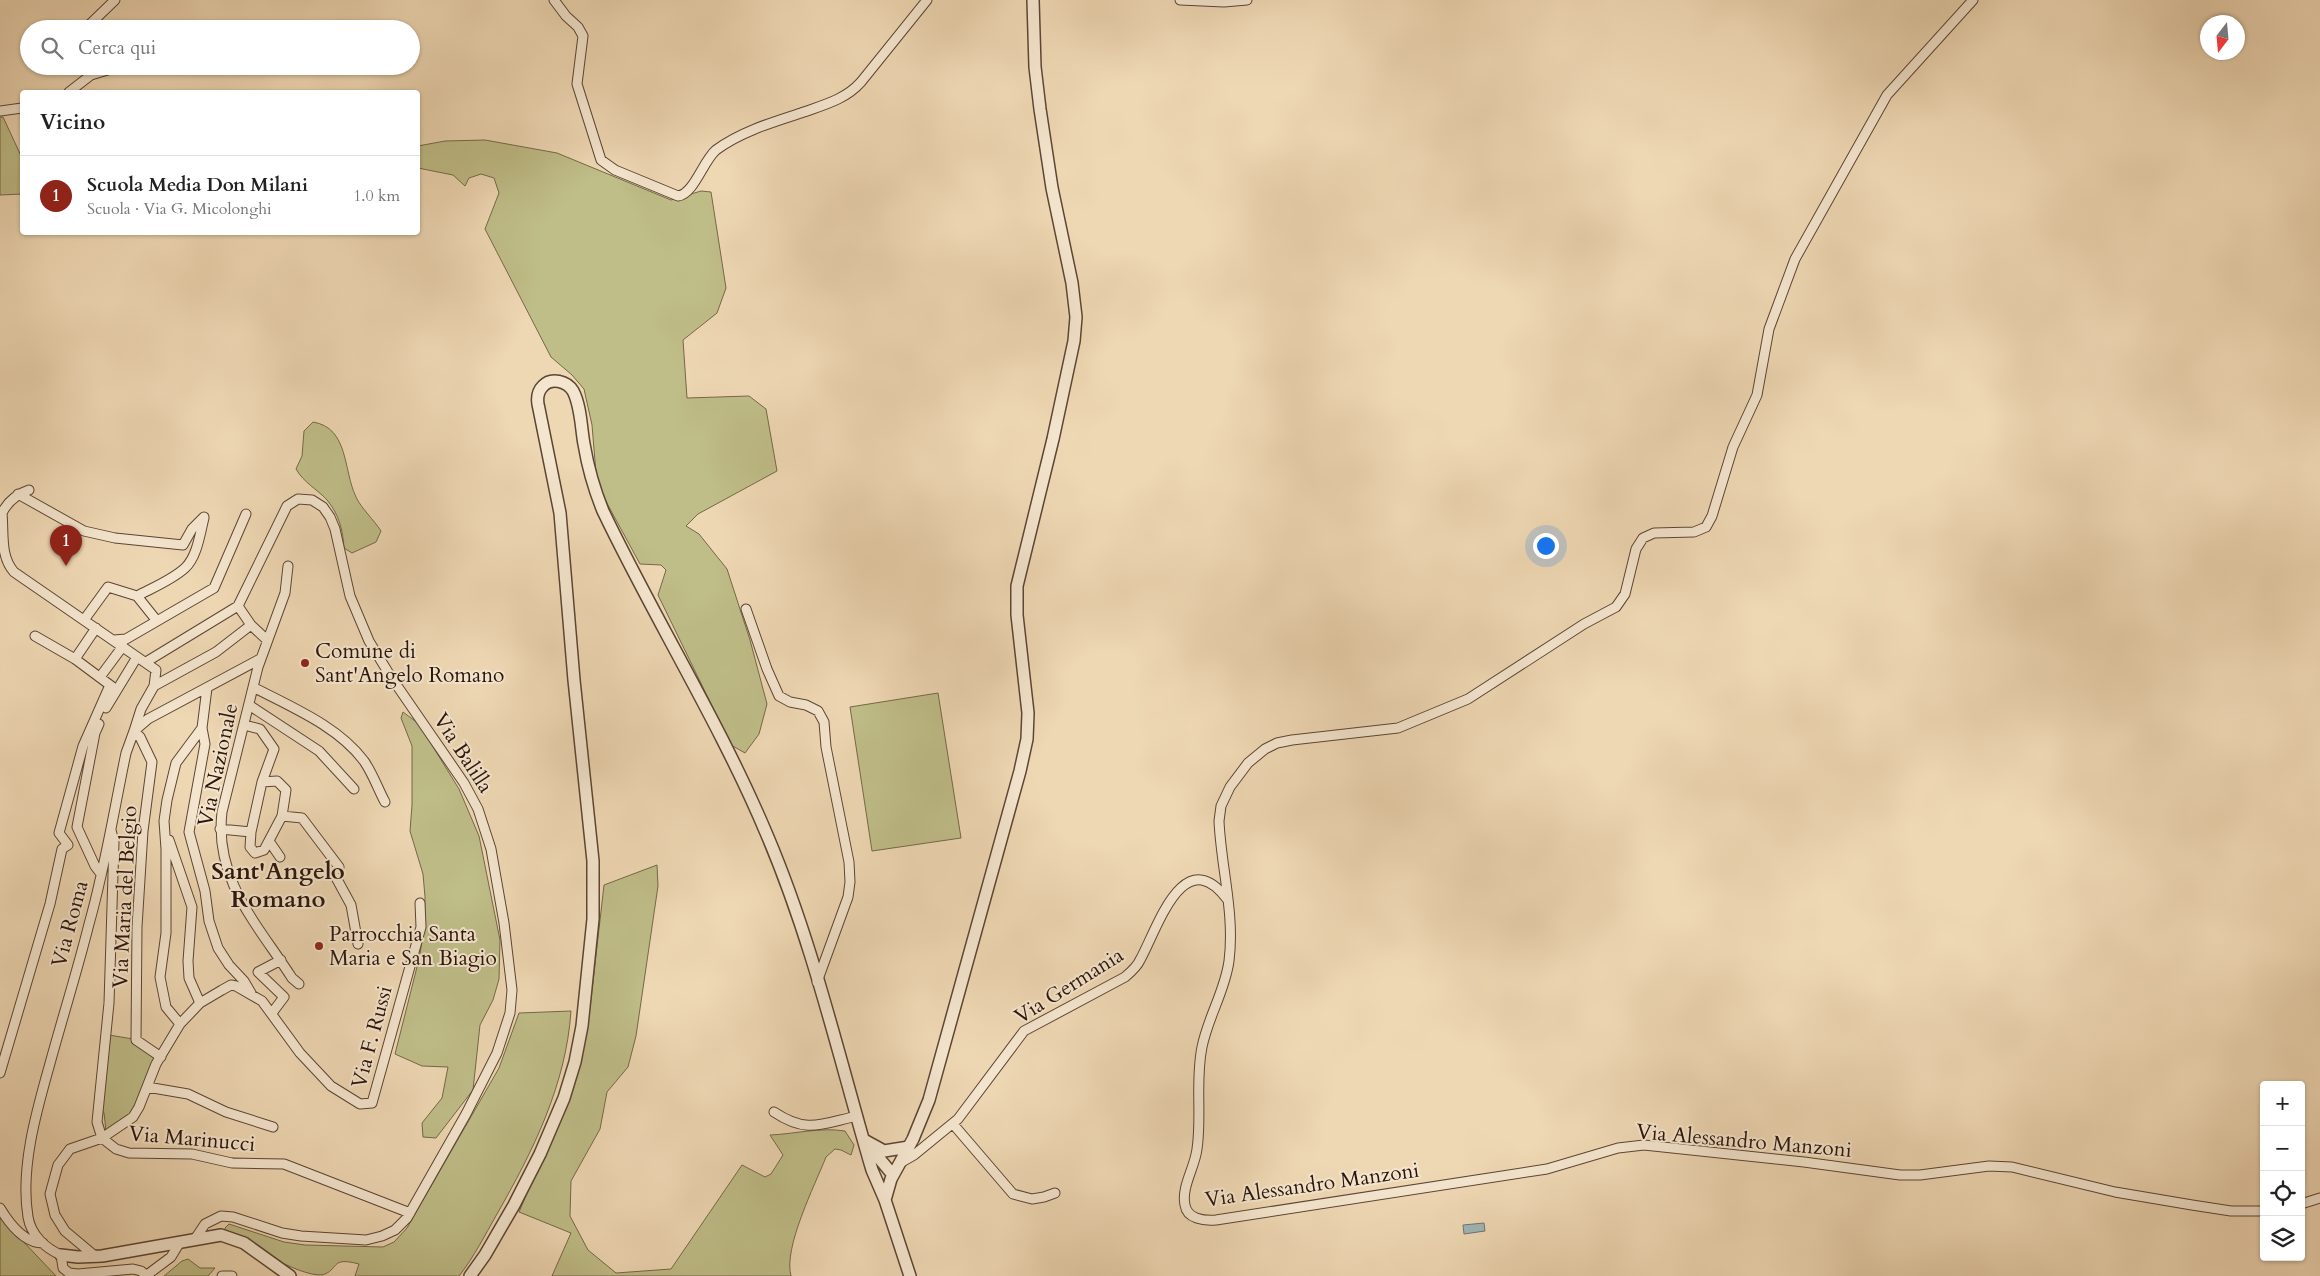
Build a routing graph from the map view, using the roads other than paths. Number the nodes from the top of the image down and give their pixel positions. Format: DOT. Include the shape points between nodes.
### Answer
graph roads {
  1 [pos="115,0"];
  2 [pos="554,0"];
  3 [pos="927,0"];
  4 [pos="1033,0"];
  5 [pos="1180,0"];
  6 [pos="1247,0"];
  7 [pos="1973,0"];
  8 [pos="94,20"];
  9 [pos="91,75"];
  10 [pos="72,90"];
  11 [pos="20,108"];
  12 [pos="0,111"];
  13 [pos="29,490"];
  14 [pos="18,494"];
  15 [pos="246,514"];
  16 [pos="288,566"];
  17 [pos="137,596"];
  18 [pos="238,606"];
  19 [pos="746,609"];
  20 [pos="84,620"];
  21 [pos="157,621"];
  22 [pos="251,625"];
  23 [pos="96,628"];
  24 [pos="35,636"];
  25 [pos="114,640"];
  26 [pos="267,640"];
  27 [pos="122,646"];
  28 [pos="75,659"];
  29 [pos="141,659"];
  30 [pos="260,659"];
  31 [pos="100,677"];
  32 [pos="154,686"];
  33 [pos="113,687"];
  34 [pos="253,687"];
  35 [pos="207,688"];
  36 [pos="249,705"];
  37 [pos="244,725"];
  38 [pos="202,728"];
  39 [pos="134,731"];
  40 [pos="262,782"];
  41 [pos="354,789"];
  42 [pos="385,802"];
  43 [pos="282,816"];
  44 [pos="164,821"];
  45 [pos="110,827"];
  46 [pos="220,829"];
  47 [pos="251,832"];
  48 [pos="269,841"];
  49 [pos="280,857"];
  50 [pos="101,874"];
  51 [pos="1228,900"];
  52 [pos="420,903"];
  53 [pos="358,944"];
  54 [pos="281,960"];
  55 [pos="817,982"];
  56 [pos="299,984"];
  57 [pos="251,993"];
  58 [pos="200,1003"];
  59 [pos="272,1013"];
  60 [pos="180,1024"];
  61 [pos="161,1057"];
  62 [pos="0,1073"];
  63 [pos="147,1088"];
  64 [pos="774,1112"];
  65 [pos="857,1116"];
  66 [pos="953,1124"];
  67 [pos="273,1126"];
  68 [pos="102,1138"];
  69 [pos="864,1140"];
  70 [pos="909,1147"];
  71 [pos="869,1161"];
  72 [pos="900,1163"];
  73 [pos="894,1174"];
  74 [pos="1055,1193"];
  75 [pos="2320,1198"];
  76 [pos="885,1200"];
  77 [pos="2305,1203"];
  78 [pos="0,1208"];
  79 [pos="2260,1210"];
  80 [pos="410,1213"];
  81 [pos="195,1239"];
  82 [pos="180,1242"];
  83 [pos="43,1244"];
  84 [pos="61,1255"];
  85 [pos="96,1257"];
  86 [pos="147,1276"];
  87 [pos="222,1276"];
  88 [pos="232,1276"];
  89 [pos="290,1276"];
  90 [pos="470,1276"];
  91 [pos="910,1276"];
  1 -- 8 [label="street"];
  2 -- 3 [label="street" via="583,36 578,88 601,160 616,170 678,196 687,192 705,162 722,146 774,122 833,102 854,89"];
  4 -- 70 [label="street" via="1040,109 1052,188 1073,288 1076,327 1016,594 1028,707 1024,754 931,1092"];
  5 -- 6 [label="street"];
  7 -- 51 [label="street, Via Alessandro Manzoni" via="1887,95 1796,259 1769,329 1757,395 1729,456 1708,524 1694,532 1654,533 1643,538 1635,552 1625,594 1616,607 1468,698 1398,728 1284,742 1259,752 1230,787 1220,813"];
  9 -- 10 [label="street"];
  11 -- 12 [label="street"];
  13 -- 14 [label="street"];
  14 -- 17 [label="street" via="84,531 116,538 183,545 204,517 200,538 184,569"];
  14 -- 20 [label="street" via="2,513 4,557 14,572"];
  15 -- 21 [label="street" via="214,588"];
  16 -- 26 [label="street, Via Nazionale" via="285,593"];
  17 -- 20 [label="street" via="108,587"];
  17 -- 21 [label="street"];
  18 -- 22 [label="street"];
  18 -- 29 [label="street"];
  18 -- 80 [label="street, Via Balilla" via="287,506 303,499 312,500 322,507 333,522 350,596 370,641 464,782 486,830 504,923 512,990 510,1013 497,1053"];
  19 -- 55 [label="street" via="779,696 818,711 824,722 850,882 848,897"];
  20 -- 23 [label="street"];
  21 -- 25 [label="street" via="126,639"];
  22 -- 26 [label="street"];
  22 -- 32 [label="street" via="216,652"];
  23 -- 25 [label="street"];
  23 -- 28 [label="street"];
  24 -- 28 [label="street"];
  25 -- 27 [label="street"];
  26 -- 30 [label="street, Via Nazionale"];
  27 -- 29 [label="street"];
  27 -- 31 [label="street"];
  28 -- 31 [label="street"];
  29 -- 32 [label="street" via="156,670"];
  29 -- 33 [label="street"];
  30 -- 34 [label="street, Via Nazionale"];
  30 -- 35 [label="street"];
  31 -- 33 [label="street"];
  32 -- 39 [label="street, Via Roma" via="141,709"];
  33 -- 50 [label="street" via="95,733 77,827 94,866"];
  33 -- 62 [label="street" via="83,746 78,763 59,833 68,845 62,849 50,904"];
  34 -- 36 [label="street, Via Nazionale"];
  34 -- 42 [label="street" via="306,715 350,746 366,765"];
  35 -- 38 [label="street, Via F. Russi"];
  35 -- 39 [label="street" via="148,719"];
  36 -- 37 [label="street, Via Nazionale"];
  36 -- 41 [label="street" via="319,751"];
  37 -- 40 [label="street" via="260,729 274,749"];
  37 -- 46 [label="street, Via Nazionale"];
  38 -- 44 [label="street" via="176,763"];
  38 -- 57 [label="street, Via F. Russi" via="205,744 189,832 218,948"];
  39 -- 45 [label="street, Via Roma"];
  39 -- 61 [label="street, Via Maria del Belgio" via="152,762 143,831 137,927 136,1040"];
  40 -- 43 [label="street" via="277,780 286,790"];
  40 -- 47 [label="street"];
  43 -- 48 [label="street"];
  43 -- 53 [label="street" via="302,818 339,867 333,872 350,905"];
  44 -- 58 [label="street" via="192,908 189,978"];
  44 -- 60 [label="street" via="166,933 160,978 166,1007"];
  45 -- 50 [label="street, Via Roma"];
  45 -- 68 [label="street" via="114,842 109,1003 97,1122"];
  46 -- 47 [label="street"];
  46 -- 54 [label="street, Via Nazionale" via="221,849 235,888"];
  47 -- 48 [label="street" via="250,847 255,853 264,850"];
  48 -- 49 [label="street"];
  50 -- 83 [label="street, Via Roma" via="32,1132 27,1215"];
  51 -- 66 [label="street, Via Germania" via="1207,882 1193,881 1182,886 1160,919 1134,969 1021,1034 980,1093"];
  51 -- 79 [label="street, Via Alessandro Manzoni" via="1229,964 1202,1047 1198,1079 1198,1148 1184,1199 1187,1211 1199,1219 1216,1220 1547,1169 1618,1148 1644,1145 1900,1176 1989,1166 2012,1167 2147,1198 2222,1210"];
  52 -- 59 [label="street, Via F. Russi" via="420,928 372,1103 360,1104 331,1086 300,1053"];
  54 -- 56 [label="street, Via Nazionale"];
  54 -- 59 [label="street" via="258,972 284,997"];
  55 -- 65 [label="street"];
  55 -- 90 [label="street" via="794,906 743,780 600,503 590,476 573,392 564,383 548,383 540,391 538,404 560,513 591,844 594,893 590,958 578,1046 561,1106 514,1205"];
  57 -- 58 [label="street" via="231,985"];
  57 -- 59 [label="street, Via F. Russi"];
  58 -- 60 [label="street"];
  60 -- 61 [label="street"];
  61 -- 63 [label="street"];
  63 -- 67 [label="street" via="188,1094 226,1112"];
  63 -- 68 [label="street" via="133,1117"];
  64 -- 65 [label="street" via="792,1124 805,1126"];
  65 -- 69 [label="street"];
  66 -- 72 [label="street, Via Germania"];
  66 -- 74 [label="street" via="1013,1194 1032,1199"];
  68 -- 80 [label="street, Via Marinucci" via="116,1149 129,1153 192,1154 232,1163 284,1164"];
  68 -- 85 [label="street, Via Marinucci" via="76,1146 65,1154 56,1170 50,1194 53,1211 62,1228"];
  69 -- 70 [label="street" via="884,1150"];
  69 -- 71 [label="street"];
  69 -- 73 [label="street"];
  70 -- 72 [label="street"];
  71 -- 73 [label="street" via="880,1173"];
  71 -- 76 [label="street"];
  72 -- 73 [label="street"];
  73 -- 76 [label="street"];
  75 -- 77 [label="street"];
  76 -- 91 [label="street"];
  78 -- 83 [label="street" via="23,1237"];
  80 -- 81 [label="street, Via Balilla" via="395,1230 371,1239 293,1235 221,1216 208,1222"];
  81 -- 82 [label="street"];
  81 -- 89 [label="street" via="218,1235 235,1238"];
  82 -- 85 [label="street"];
  82 -- 86 [label="street" via="171,1258"];
  83 -- 84 [label="street, Via Roma"];
  84 -- 85 [label="street"];
  84 -- 86 [label="street" via="63,1268 72,1274 133,1269"];
  87 -- 88 [label="street"];
}
